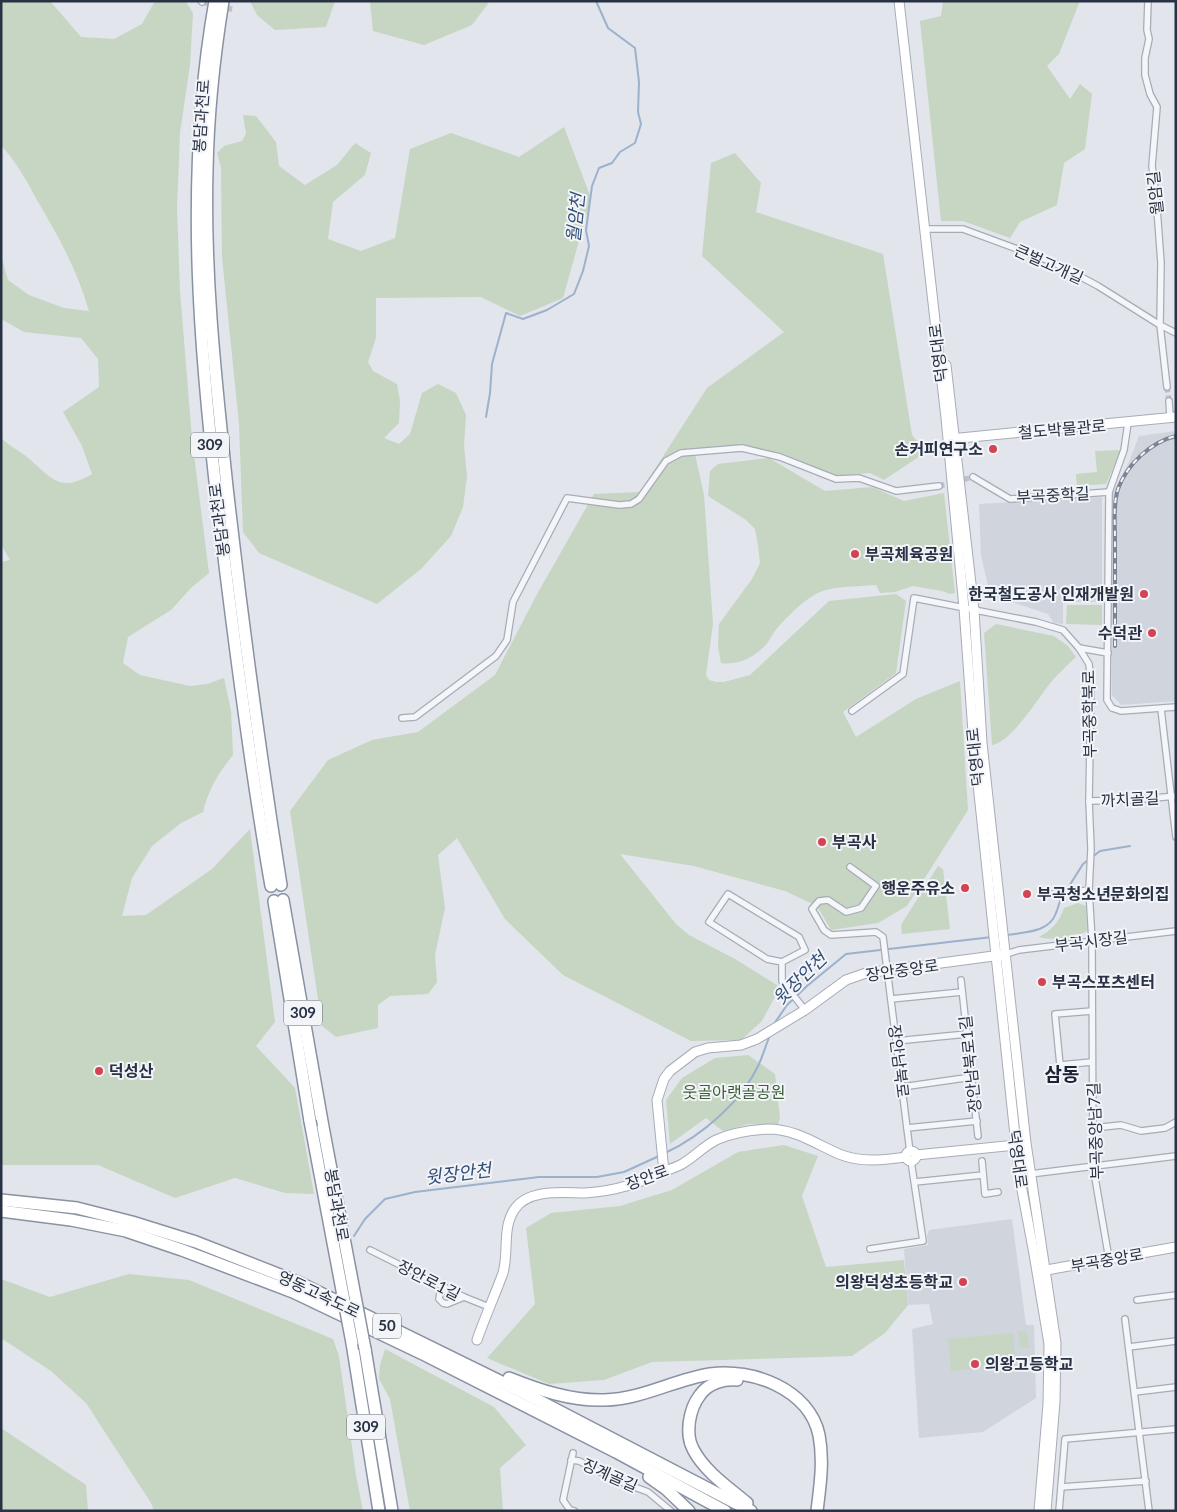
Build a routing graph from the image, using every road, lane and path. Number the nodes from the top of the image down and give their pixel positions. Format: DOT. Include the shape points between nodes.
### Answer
graph roads {
  1 [pos="215,1"];
  2 [pos="223,1"];
  3 [pos="899,1"];
  4 [pos="905,1"];
  5 [pos="1148,1"];
  6 [pos="926,229"];
  7 [pos="1160,325"];
  8 [pos="1176,333"];
  9 [pos="1167,387"];
  10 [pos="1168,402"];
  11 [pos="1173,417"];
  12 [pos="1128,423"];
  13 [pos="951,439"];
  14 [pos="973,477"];
  15 [pos="939,486"];
  16 [pos="1108,492"];
  17 [pos="964,608"];
  18 [pos="974,610"];
  19 [pos="1079,648"];
  20 [pos="1108,653"];
  21 [pos="1176,707"];
  22 [pos="1161,709"];
  23 [pos="852,711"];
  24 [pos="402,718"];
  25 [pos="1173,797"];
  26 [pos="1089,801"];
  27 [pos="1176,837"];
  28 [pos="850,867"];
  29 [pos="1090,890"];
  30 [pos="1044,895"];
  31 [pos="999,931"];
  32 [pos="1176,931"];
  33 [pos="1092,941"];
  34 [pos="1005,950"];
  35 [pos="996,952"];
  36 [pos="782,962"];
  37 [pos="887,966"];
  38 [pos="961,980"];
  39 [pos="962,992"];
  40 [pos="891,999"];
  41 [pos="802,1006"];
  42 [pos="1092,1011"];
  43 [pos="967,1034"];
  44 [pos="896,1042"];
  45 [pos="1092,1062"];
  46 [pos="972,1077"];
  47 [pos="902,1087"];
  48 [pos="977,1120"];
  49 [pos="1176,1122"];
  50 [pos="907,1128"];
  51 [pos="1093,1128"];
  52 [pos="978,1136"];
  53 [pos="1016,1145"];
  54 [pos="911,1156"];
  55 [pos="1176,1156"];
  56 [pos="982,1161"];
  57 [pos="1093,1166"];
  58 [pos="663,1168"];
  59 [pos="1030,1174"];
  60 [pos="983,1175"];
  61 [pos="915,1182"];
  62 [pos="998,1192"];
  63 [pos="1,1200"];
  64 [pos="1,1211"];
  65 [pos="1176,1247"];
  66 [pos="870,1249"];
  67 [pos="370,1250"];
  68 [pos="1110,1259"];
  69 [pos="1041,1271"];
  70 [pos="447,1289"];
  71 [pos="1176,1295"];
  72 [pos="464,1297"];
  73 [pos="1137,1300"];
  74 [pos="489,1307"];
  75 [pos="1125,1319"];
  76 [pos="477,1340"];
  77 [pos="1176,1341"];
  78 [pos="1129,1347"];
  79 [pos="440,1352"];
  80 [pos="1176,1387"];
  81 [pos="1135,1392"];
  82 [pos="1176,1430"];
  83 [pos="1140,1432"];
  84 [pos="616,1452"];
  85 [pos="1146,1482"];
  86 [pos="1061,1487"];
  87 [pos="379,1511"];
  88 [pos="392,1511"];
  89 [pos="574,1511"];
  90 [pos="671,1511"];
  91 [pos="689,1511"];
  92 [pos="725,1511"];
  93 [pos="751,1511"];
  94 [pos="756,1511"];
  95 [pos="810,1511"];
  96 [pos="817,1511"];
  97 [pos="1039,1511"];
  98 [pos="1046,1511"];
  99 [pos="1059,1511"];
  100 [pos="1149,1511"];
  1 -- 2 [label="highway, 봉담과천로 / 309" via="204,74 198,160 200,327 209,434 253,779 276,886 235,558 207,248 206,169"];
  3 -- 6 [label="street, 덕영대로"];
  4 -- 6 [label="street, 덕영대로"];
  5 -- 7 [label="street, 월암길" via="1145,75 1157,108 1152,166 1161,263"];
  6 -- 7 [label="street, 큰벌고개길" via="963,229 1055,263"];
  6 -- 13 [label="street, 덕영대로"];
  7 -- 8 [label="street, 큰벌고개길"];
  7 -- 9 [label="street, 월암길"];
  10 -- 11 [label="street"];
  11 -- 12 [label="street, 철도박물관로"];
  12 -- 13 [label="street, 철도박물관로"];
  12 -- 16 [label="street, 부곡중학길" via="1124,450"];
  13 -- 17 [label="street, 덕영대로"];
  13 -- 18 [label="street, 덕영대로"];
  14 -- 16 [label="street, 부곡중학길" via="1010,499"];
  15 -- 24 [label="street" via="896,491 859,478 836,479 780,457 742,448 682,453 666,461 639,499 631,504 567,498 513,602 507,640 496,656 414,717"];
  16 -- 20 [label="street, 부곡중학길"];
  17 -- 18 [label="street, 부곡중학북로"];
  17 -- 23 [label="street, 부곡중학북로" via="914,598 903,674"];
  17 -- 31 [label="street, 덕영대로" via="974,746"];
  18 -- 19 [label="street, 부곡중학북로" via="1063,630"];
  18 -- 31 [label="street, 덕영대로"];
  19 -- 20 [label="street"];
  19 -- 26 [label="street, 부곡중학북로" via="1089,664 1091,682"];
  20 -- 22 [label="street, 부곡중학길" via="1108,700 1112,708 1121,711"];
  21 -- 22 [label="street, 부곡중학길"];
  22 -- 25 [label="street, 까치골길"];
  25 -- 26 [label="street, 까치골길"];
  25 -- 27 [label="street, 까치골길"];
  26 -- 29 [label="street, 부곡중학북로"];
  28 -- 37 [label="street, 장안남북로" via="876,886 861,908 846,912 828,900 819,901 812,909 824,930 831,935 876,932 883,937"];
  29 -- 30 [label="street"];
  29 -- 33 [label="street"];
  31 -- 34 [label="street, 덕영대로"];
  31 -- 35 [label="street, 덕영대로"];
  32 -- 33 [label="street, 부곡시장길"];
  33 -- 34 [label="street, 부곡시장길"];
  33 -- 42 [label="street, 부곡중앙남7길"];
  34 -- 35 [label="street, 장안중앙로"];
  34 -- 59 [label="street, 덕영대로"];
  35 -- 37 [label="street, 장안중앙로"];
  35 -- 53 [label="street, 덕영대로"];
  36 -- 36 [label="street" via="805,950 799,937 728,894 709,922 767,959"];
  36 -- 41 [label="street" via="782,981"];
  37 -- 40 [label="street, 장안남북로"];
  37 -- 41 [label="street, 장안중앙로" via="846,980"];
  38 -- 39 [label="street, 장안남북로1길"];
  39 -- 40 [label="street, 장안남북로1길"];
  39 -- 43 [label="street, 장안남북로1길"];
  40 -- 44 [label="street, 장안남북로"];
  41 -- 58 [label="street, 장안중앙로" via="781,1025 757,1039 741,1045 695,1052 670,1071 657,1100"];
  42 -- 45 [label="street, 부곡중앙남7길"];
  42 -- 45 [label="street, 부곡중앙남7길" via="1055,1014 1060,1065"];
  43 -- 44 [label="street"];
  43 -- 46 [label="street, 장안남북로1길"];
  44 -- 47 [label="street, 장안남북로"];
  45 -- 51 [label="street, 부곡중앙남7길"];
  46 -- 47 [label="street"];
  46 -- 48 [label="street, 장안남북로1길"];
  47 -- 50 [label="street, 장안남북로"];
  48 -- 50 [label="street"];
  48 -- 52 [label="street, 장안남북로1길"];
  49 -- 51 [label="street" via="1165,1128 1141,1131 1121,1125"];
  50 -- 54 [label="street, 장안남북로"];
  51 -- 57 [label="street, 부곡중앙남7길"];
  53 -- 54 [label="street, 장안로"];
  53 -- 69 [label="street, 덕영대로" via="1022,1190"];
  54 -- 58 [label="street, 장안로" via="874,1161 858,1159 798,1134 768,1130 716,1140 680,1165"];
  54 -- 61 [label="street, 장안남북로"];
  55 -- 57 [label="street"];
  56 -- 60 [label="street"];
  57 -- 59 [label="street"];
  57 -- 68 [label="street, 부곡중앙남7길"];
  58 -- 74 [label="street, 장안로" via="644,1181 625,1187 586,1193 557,1192 523,1201 514,1209 506,1231 503,1272"];
  59 -- 69 [label="street, 덕영대로"];
  60 -- 61 [label="street"];
  60 -- 62 [label="street" via="985,1194"];
  61 -- 66 [label="street, 장안남북로" via="923,1241"];
  63 -- 79 [label="highway, 영동고속도로 / 50" via="76,1208 196,1242 298,1282"];
  64 -- 84 [label="highway, 영동고속도로 / 50" via="126,1231 293,1292 436,1360"];
  65 -- 68 [label="street, 부곡중앙로"];
  67 -- 70 [label="street, 장안로1길"];
  68 -- 69 [label="street, 부곡중앙로"];
  69 -- 97 [label="street, 덕영대로" via="1049,1344 1048,1404"];
  69 -- 98 [label="street, 덕영대로" via="1056,1343 1055,1402"];
  70 -- 72 [label="street, 장안로1길"];
  70 -- 72 [label="street" via="440,1293 443,1303"];
  71 -- 73 [label="street"];
  72 -- 74 [label="street, 장안로1길"];
  74 -- 76 [label="street, 장안로"];
  75 -- 78 [label="street"];
  77 -- 78 [label="street"];
  78 -- 81 [label="street"];
  79 -- 93 [label="highway, 영동고속도로 / 50"];
  79 -- 96 [label="highway" via="536,1388 576,1398 628,1398 710,1374 751,1374 774,1383 791,1394 809,1413 819,1434 822,1459"];
  80 -- 81 [label="street"];
  81 -- 83 [label="street"];
  82 -- 83 [label="street"];
  83 -- 85 [label="street"];
  83 -- 86 [label="street" via="1065,1439"];
  84 -- 91 [label="highway" via="666,1489"];
  84 -- 92 [label="highway, 영동고속도로 / 50"];
  85 -- 86 [label="street"];
  85 -- 100 [label="street"];
  86 -- 99 [label="street"];
  87 -- 88 [label="highway, 봉담과천로 / 309, bridge" via="352,1343 310,1121 279,900 324,1127"];
  89 -- 90 [label="street, 징계골길" via="563,1500 572,1456 616,1480 648,1492"];
  94 -- 95 [label="highway" via="705,1466 693,1449 688,1429 700,1394 713,1384 729,1379 751,1381 771,1388 789,1399 805,1417 813,1436 816,1460"];
}
